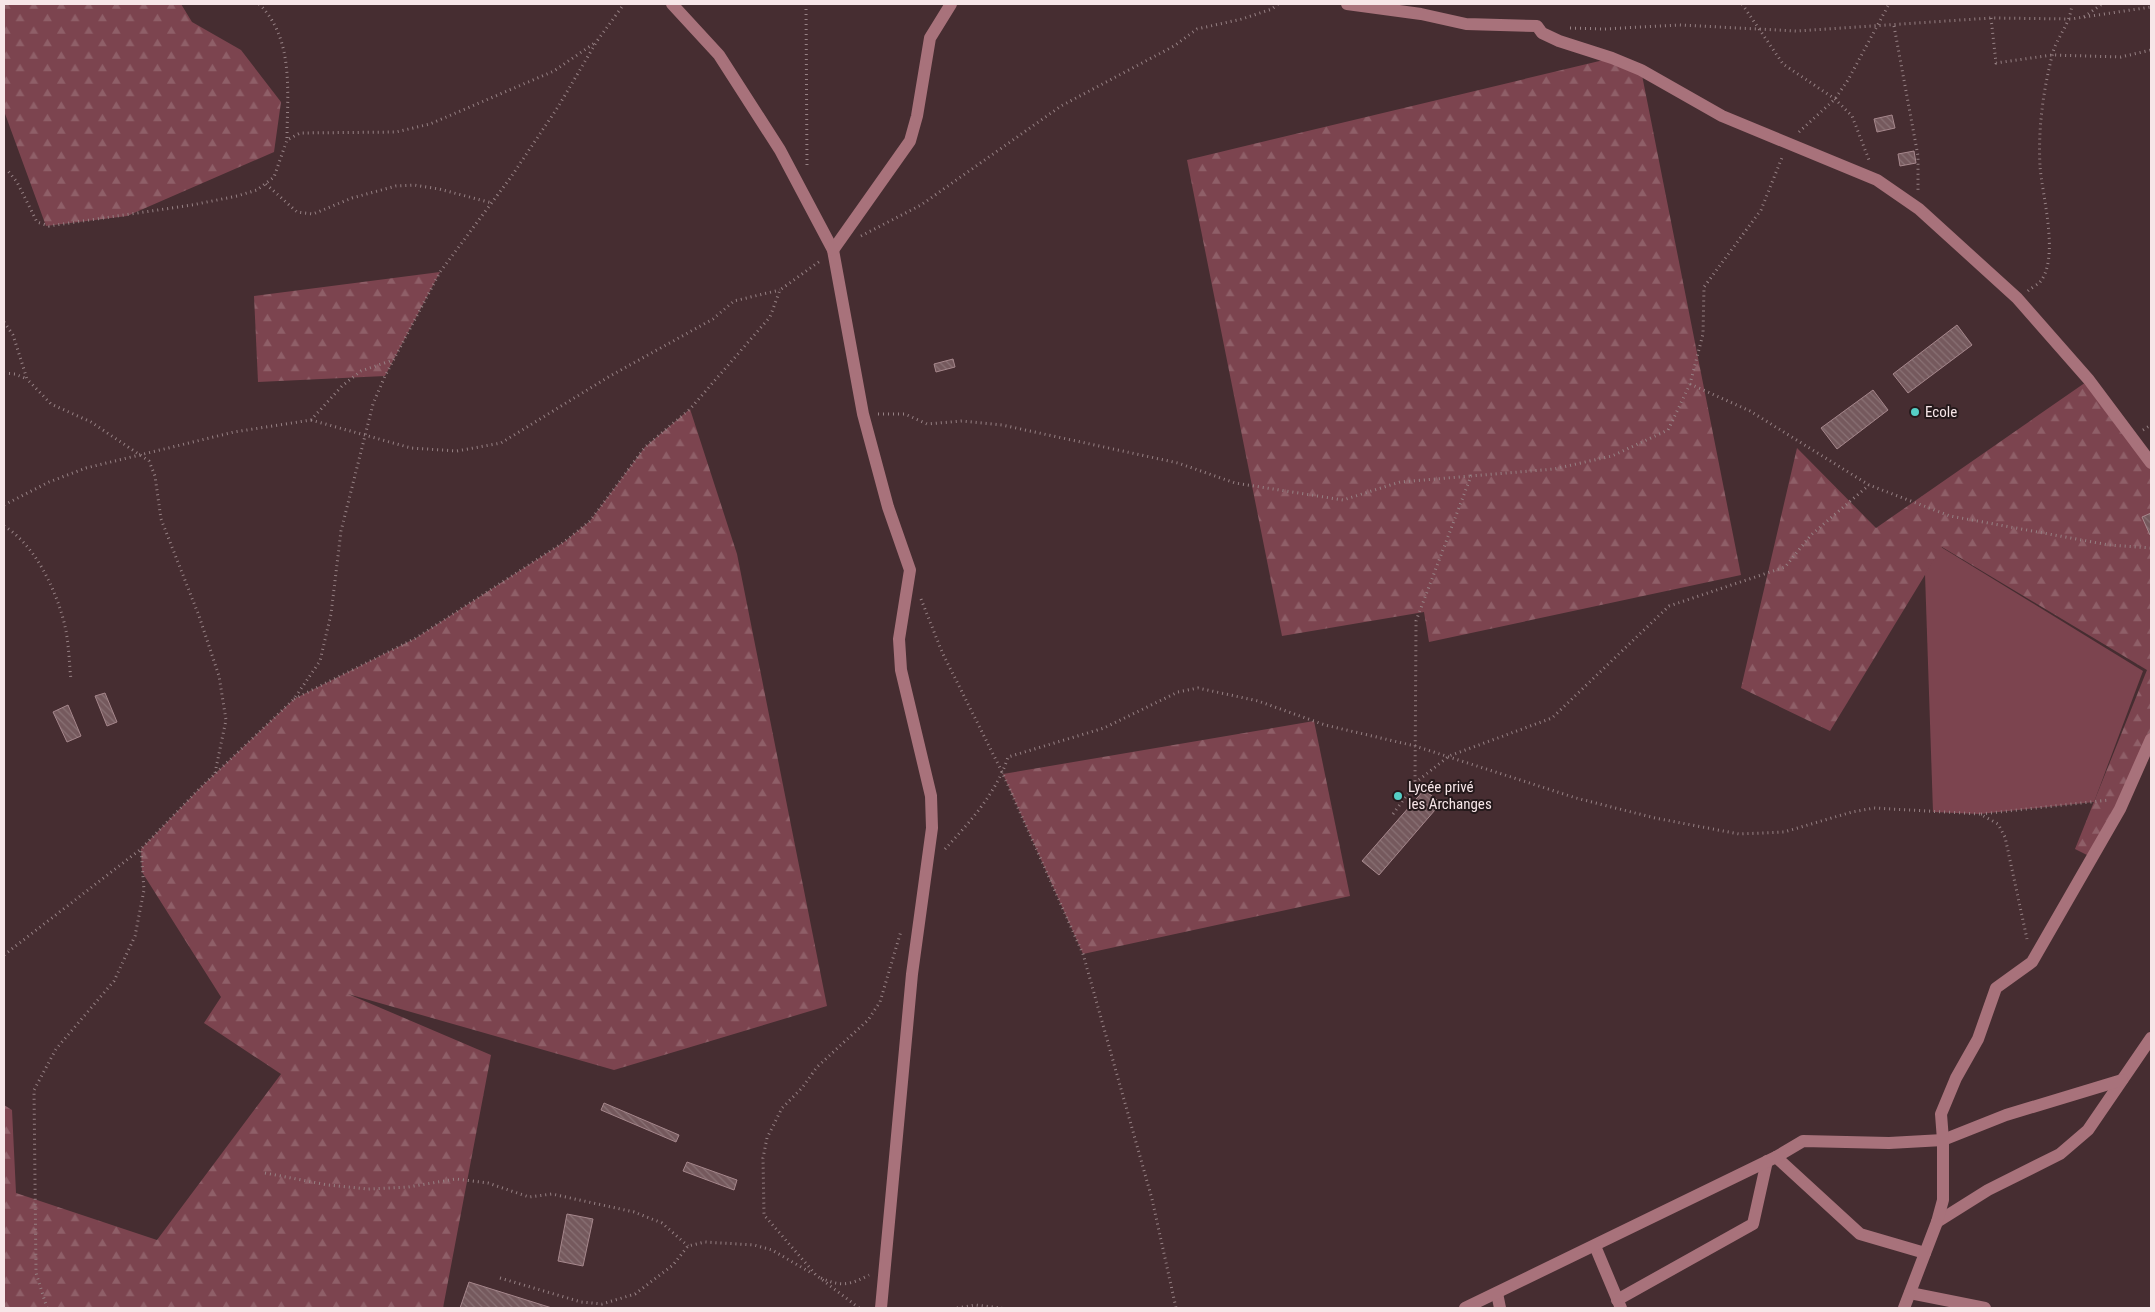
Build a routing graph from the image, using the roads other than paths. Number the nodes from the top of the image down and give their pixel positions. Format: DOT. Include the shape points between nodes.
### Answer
graph roads {
  1 [pos="672,4"];
  2 [pos="951,4"];
  3 [pos="1347,4"];
  4 [pos="833,250"];
  5 [pos="2151,463"];
  6 [pos="2151,739"];
  7 [pos="2151,1038"];
  8 [pos="2122,1080"];
  9 [pos="1944,1140"];
  10 [pos="1772,1159"];
  11 [pos="1938,1222"];
  12 [pos="1595,1246"];
  13 [pos="1925,1253"];
  14 [pos="1496,1293"];
  15 [pos="1910,1293"];
  16 [pos="1619,1304"];
  17 [pos="880,1308"];
  18 [pos="1465,1308"];
  19 [pos="1500,1308"];
  20 [pos="1904,1308"];
  21 [pos="1985,1308"];
  1 -- 4 [label="street" via="719,55 780,150"];
  2 -- 4 [label="street" via="930,38 910,141"];
  3 -- 5 [label="street" via="1466,24 1537,26 1549,37 1641,70 1722,116 1877,180 1919,209 2017,298 2089,380"];
  4 -- 17 [label="street" via="863,414 888,507 910,570 899,639 901,670 931,796 932,828 912,974"];
  6 -- 9 [label="street" via="2125,798 2032,962 1996,988 1978,1039 1941,1114"];
  7 -- 8 [label="street"];
  8 -- 9 [label="street" via="2006,1115"];
  8 -- 11 [label="street" via="2088,1130 2060,1154 1988,1190"];
  9 -- 10 [label="street" via="1889,1143 1803,1141"];
  9 -- 11 [label="street" via="1943,1200"];
  10 -- 12 [label="street"];
  10 -- 13 [label="street" via="1860,1234"];
  10 -- 16 [label="street" via="1753,1224"];
  11 -- 13 [label="street"];
  12 -- 14 [label="street"];
  12 -- 16 [label="street"];
  13 -- 15 [label="street"];
  14 -- 18 [label="street"];
  14 -- 19 [label="street"];
  15 -- 20 [label="street"];
  15 -- 21 [label="street"];
}
